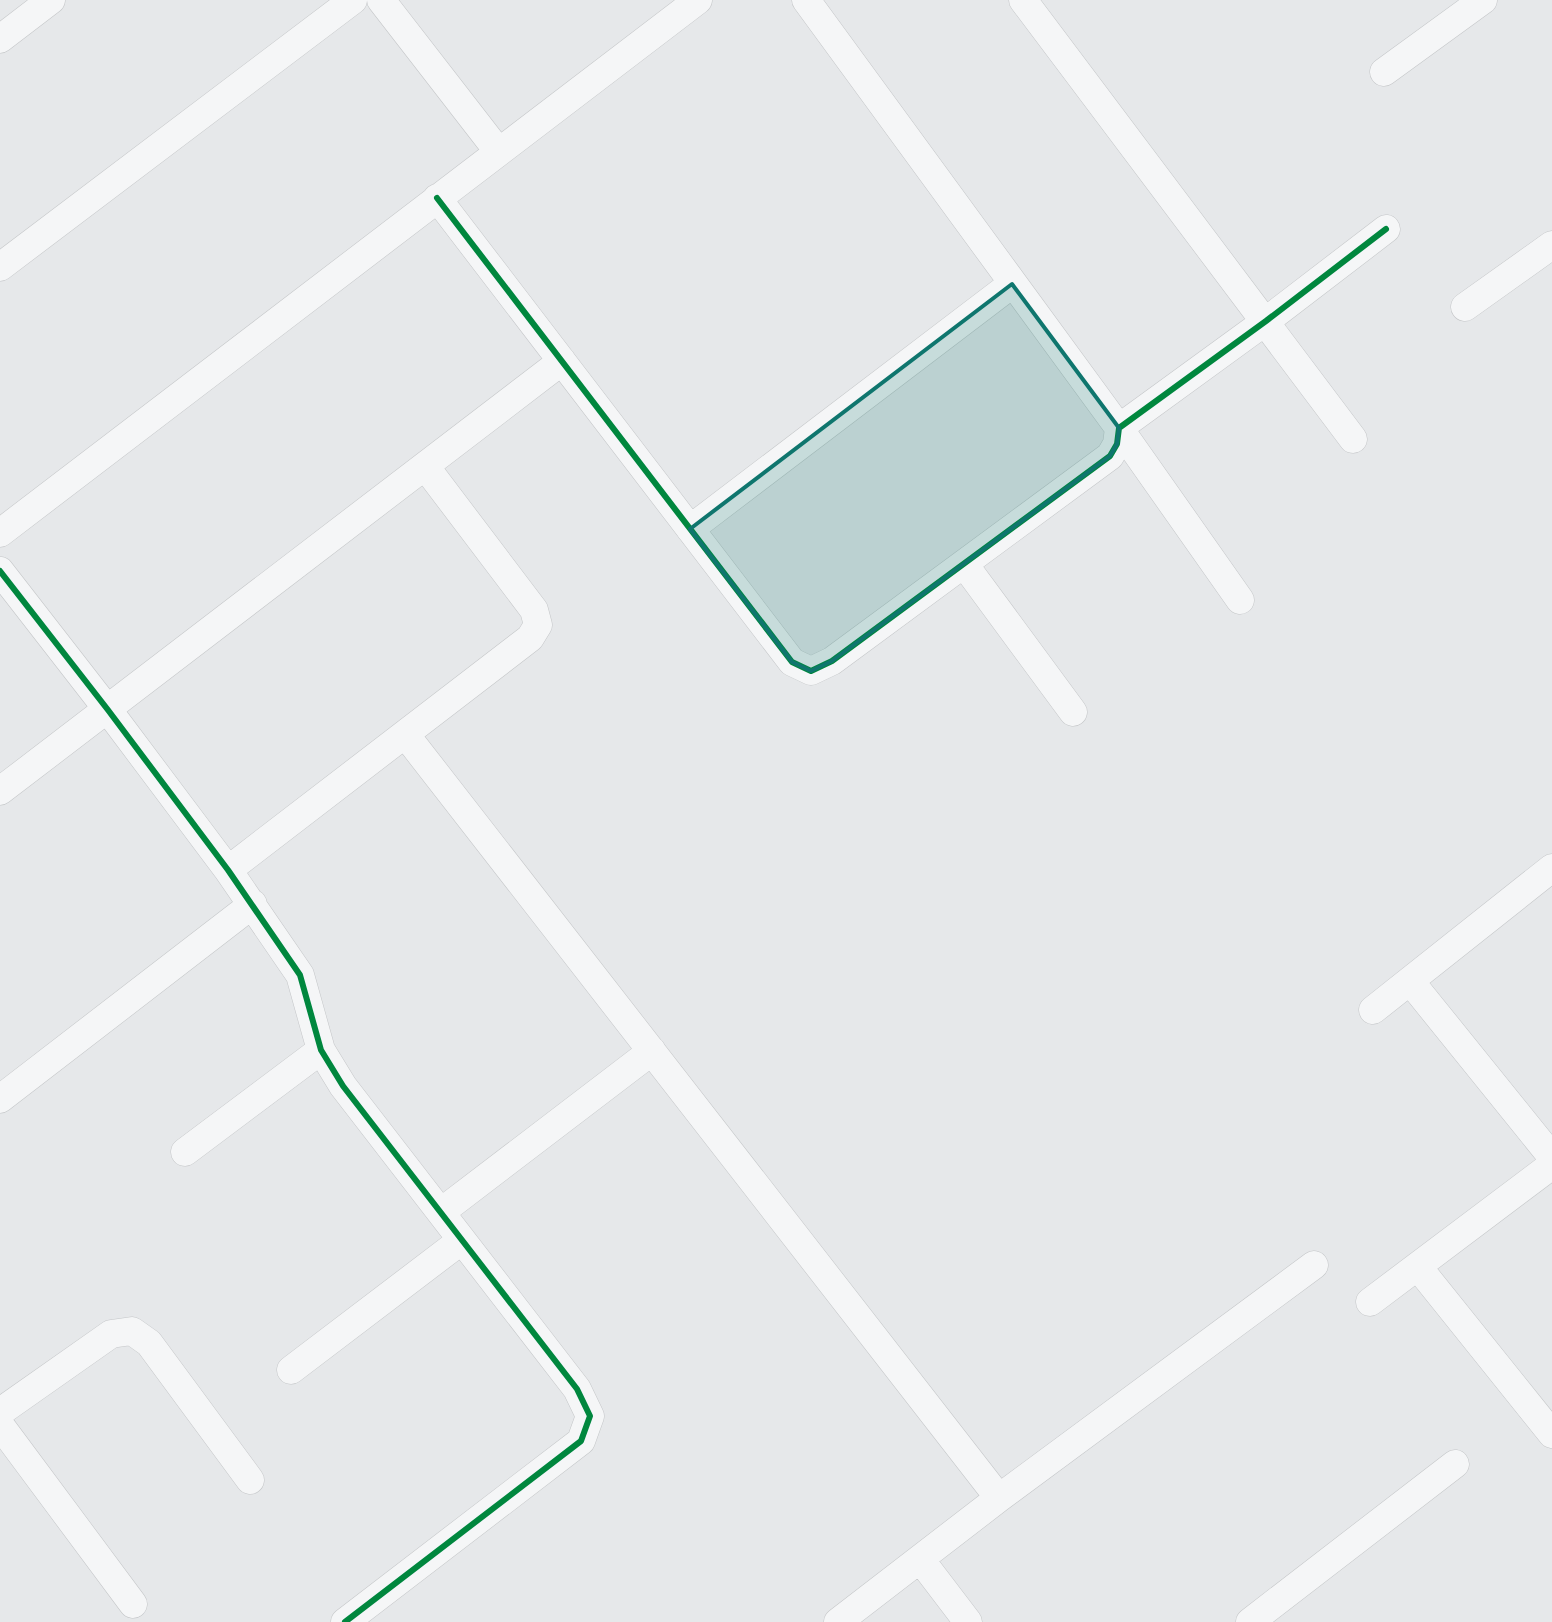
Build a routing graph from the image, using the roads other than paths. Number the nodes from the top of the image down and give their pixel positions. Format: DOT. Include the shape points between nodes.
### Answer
graph roads {
  1 [pos="51,0"];
  2 [pos="353,0"];
  3 [pos="381,0"];
  4 [pos="698,0"];
  5 [pos="806,0"];
  6 [pos="1023,0"];
  7 [pos="1483,0"];
  8 [pos="0,39"];
  9 [pos="1384,72"];
  10 [pos="498,151"];
  11 [pos="437,198"];
  12 [pos="1386,229"];
  13 [pos="1552,245"];
  14 [pos="0,267"];
  15 [pos="1012,284"];
  16 [pos="1465,307"];
  17 [pos="1266,321"];
  18 [pos="562,361"];
  19 [pos="1119,428"];
  20 [pos="1353,439"];
  21 [pos="425,466"];
  22 [pos="690,529"];
  23 [pos="0,533"];
  24 [pos="964,564"];
  25 [pos="0,571"];
  26 [pos="1240,600"];
  27 [pos="108,710"];
  28 [pos="1073,712"];
  29 [pos="405,734"];
  30 [pos="0,791"];
  31 [pos="1552,868"];
  32 [pos="228,870"];
  33 [pos="253,904"];
  34 [pos="1410,981"];
  35 [pos="1373,1010"];
  36 [pos="321,1050"];
  37 [pos="652,1051"];
  38 [pos="0,1099"];
  39 [pos="185,1152"];
  40 [pos="1552,1157"];
  41 [pos="1552,1166"];
  42 [pos="441,1212"];
  43 [pos="462,1240"];
  44 [pos="1314,1265"];
  45 [pos="1418,1267"];
  46 [pos="1370,1302"];
  47 [pos="291,1370"];
  48 [pos="0,1412"];
  49 [pos="0,1425"];
  50 [pos="1552,1434"];
  51 [pos="1455,1464"];
  52 [pos="250,1480"];
  53 [pos="999,1498"];
  54 [pos="920,1559"];
  55 [pos="133,1604"];
  56 [pos="345,1622"];
  57 [pos="838,1622"];
  58 [pos="968,1622"];
  59 [pos="1250,1622"];
  1 -- 8 [label="street"];
  2 -- 14 [label="street"];
  3 -- 10 [label="street"];
  4 -- 10 [label="street"];
  5 -- 15 [label="street"];
  6 -- 17 [label="street"];
  7 -- 9 [label="street"];
  10 -- 11 [label="street"];
  11 -- 18 [label="street"];
  11 -- 23 [label="street"];
  12 -- 17 [label="street"];
  13 -- 16 [label="street"];
  15 -- 19 [label="street"];
  15 -- 22 [label="street"];
  17 -- 19 [label="street"];
  17 -- 20 [label="street"];
  18 -- 21 [label="street"];
  18 -- 22 [label="street"];
  19 -- 24 [label="street" via="1118,444 1110,456"];
  19 -- 26 [label="street"];
  21 -- 27 [label="street"];
  21 -- 29 [label="street" via="534,610 538,625 530,638"];
  22 -- 24 [label="street" via="792,662 811,671 832,661"];
  24 -- 28 [label="street"];
  25 -- 27 [label="street"];
  27 -- 30 [label="street"];
  27 -- 32 [label="street"];
  29 -- 32 [label="street"];
  29 -- 37 [label="street"];
  31 -- 34 [label="street"];
  32 -- 33 [label="street"];
  33 -- 36 [label="street" via="300,975"];
  33 -- 38 [label="street"];
  34 -- 35 [label="street"];
  34 -- 40 [label="street"];
  36 -- 39 [label="street"];
  36 -- 42 [label="street" via="343,1086"];
  37 -- 42 [label="street"];
  37 -- 53 [label="street"];
  41 -- 45 [label="street"];
  42 -- 43 [label="street"];
  43 -- 47 [label="street"];
  43 -- 56 [label="street" via="578,1389 590,1416 580,1442"];
  44 -- 53 [label="street"];
  45 -- 46 [label="street"];
  45 -- 50 [label="street"];
  48 -- 52 [label="street" via="111,1334 132,1331 149,1343"];
  49 -- 55 [label="street"];
  51 -- 59 [label="street"];
  53 -- 54 [label="street"];
  54 -- 57 [label="street"];
  54 -- 58 [label="street"];
}
